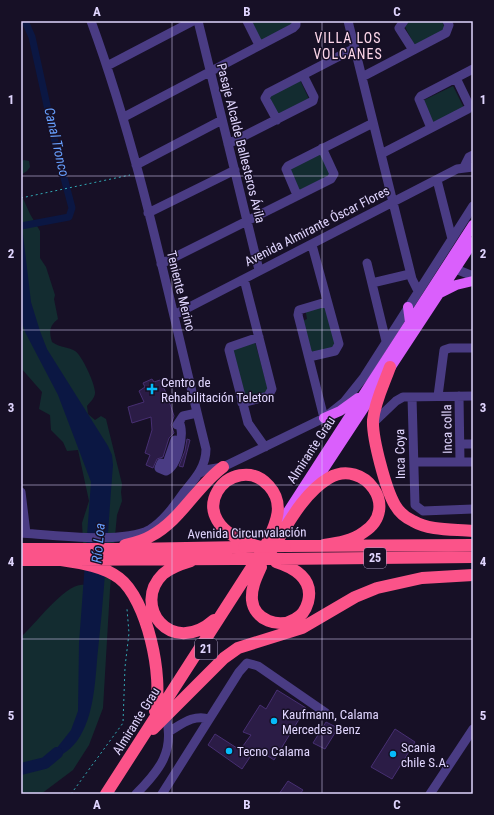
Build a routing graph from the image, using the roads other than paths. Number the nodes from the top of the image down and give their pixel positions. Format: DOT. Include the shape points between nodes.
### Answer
graph roads {
  1 [pos="91,21"];
  2 [pos="193,21"];
  3 [pos="198,21"];
  4 [pos="246,21"];
  5 [pos="296,21"];
  6 [pos="348,21"];
  7 [pos="404,22"];
  8 [pos="448,25"];
  9 [pos="259,45"];
  10 [pos="355,48"];
  11 [pos="413,50"];
  12 [pos="107,66"];
  13 [pos="473,69"];
  14 [pos="210,72"];
  15 [pos="304,75"];
  16 [pos="362,77"];
  17 [pos="456,78"];
  18 [pos="124,117"];
  19 [pos="222,120"];
  20 [pos="277,120"];
  21 [pos="373,123"];
  22 [pos="431,128"];
  23 [pos="228,144"];
  24 [pos="322,148"];
  25 [pos="381,154"];
  26 [pos="473,155"];
  27 [pos="468,167"];
  28 [pos="137,169"];
  29 [pos="234,170"];
  30 [pos="437,180"];
  31 [pos="298,195"];
  32 [pos="393,202"];
  33 [pos="473,206"];
  34 [pos="148,213"];
  35 [pos="247,220"];
  36 [pos="473,226"];
  37 [pos="452,239"];
  38 [pos="473,242"];
  39 [pos="312,245"];
  40 [pos="367,263"];
  41 [pos="161,264"];
  42 [pos="451,268"];
  43 [pos="259,270"];
  44 [pos="410,274"];
  45 [pos="473,276"];
  46 [pos="244,279"];
  47 [pos="473,281"];
  48 [pos="372,283"];
  49 [pos="418,291"];
  50 [pos="440,293"];
  51 [pos="326,302"];
  52 [pos="408,307"];
  53 [pos="174,315"];
  54 [pos="410,322"];
  55 [pos="258,337"];
  56 [pos="386,341"];
  57 [pos="473,348"];
  58 [pos="309,357"];
  59 [pos="390,368"];
  60 [pos="366,390"];
  61 [pos="438,396"];
  62 [pos="459,396"];
  63 [pos="473,396"];
  64 [pos="412,397"];
  65 [pos="242,403"];
  66 [pos="197,412"];
  67 [pos="324,418"];
  68 [pos="373,423"];
  69 [pos="460,444"];
  70 [pos="473,444"];
  71 [pos="265,447"];
  72 [pos="206,449"];
  73 [pos="414,462"];
  74 [pos="460,462"];
  75 [pos="473,462"];
  76 [pos="169,465"];
  77 [pos="223,467"];
  78 [pos="198,474"];
  79 [pos="21,492"];
  80 [pos="303,501"];
  81 [pos="473,510"];
  82 [pos="473,531"];
  83 [pos="24,533"];
  84 [pos="246,545"];
  85 [pos="324,545"];
  86 [pos="473,545"];
  87 [pos="271,546"];
  88 [pos="130,547"];
  89 [pos="21,549"];
  90 [pos="76,552"];
  91 [pos="473,557"];
  92 [pos="203,559"];
  93 [pos="21,560"];
  94 [pos="269,562"];
  95 [pos="473,575"];
  96 [pos="221,614"];
  97 [pos="326,713"];
  98 [pos="166,716"];
  99 [pos="209,719"];
  100 [pos="150,728"];
  101 [pos="473,729"];
  102 [pos="170,731"];
  103 [pos="160,767"];
  104 [pos="173,776"];
  105 [pos="106,794"];
  106 [pos="136,794"];
  107 [pos="162,794"];
  108 [pos="430,794"];
  1 -- 12 [label="street, Teniente Merino"];
  2 -- 12 [label="street"];
  3 -- 14 [label="street, Pasaje Alcalde Ballesteros Ávila"];
  4 -- 9 [label="street"];
  5 -- 9 [label="street" via="293,28"];
  6 -- 10 [label="street"];
  7 -- 11 [label="street" via="399,28"];
  8 -- 11 [label="street" via="446,33"];
  9 -- 14 [label="street"];
  10 -- 15 [label="street"];
  10 -- 16 [label="street"];
  11 -- 16 [label="street"];
  12 -- 18 [label="street, Teniente Merino"];
  13 -- 17 [label="street"];
  14 -- 18 [label="street"];
  14 -- 19 [label="street, Pasaje Alcalde Ballesteros Ávila"];
  15 -- 20 [label="street" via="314,97 313,101"];
  15 -- 20 [label="street" via="265,96"];
  16 -- 21 [label="street"];
  17 -- 22 [label="street" via="419,99"];
  17 -- 22 [label="street" via="469,105 468,109"];
  18 -- 28 [label="street, Teniente Merino"];
  19 -- 23 [label="street, Pasaje Alcalde Ballesteros Ávila"];
  19 -- 28 [label="street"];
  20 -- 23 [label="street"];
  21 -- 24 [label="street"];
  21 -- 25 [label="street"];
  22 -- 25 [label="street"];
  23 -- 29 [label="street, Pasaje Alcalde Ballesteros Ávila"];
  24 -- 31 [label="street" via="286,169"];
  24 -- 31 [label="street" via="333,177"];
  25 -- 32 [label="street"];
  26 -- 27 [label="street" via="468,157"];
  27 -- 30 [label="street, Avenida Almirante Óscar Flores"];
  28 -- 34 [label="street, Teniente Merino"];
  29 -- 34 [label="street"];
  29 -- 35 [label="street, Pasaje Alcalde Ballesteros Ávila"];
  30 -- 32 [label="street, Avenida Almirante Óscar Flores"];
  30 -- 37 [label="street"];
  31 -- 35 [label="street"];
  32 -- 39 [label="street, Avenida Almirante Óscar Flores"];
  32 -- 44 [label="street"];
  33 -- 37 [label="street, Almirante Grau"];
  34 -- 41 [label="street, Teniente Merino"];
  35 -- 41 [label="street"];
  35 -- 43 [label="street, Pasaje Alcalde Ballesteros Ávila"];
  36 -- 42 [label="main road, Almirante Grau"];
  37 -- 49 [label="street, Almirante Grau"];
  38 -- 42 [label="main road, Almirante Grau"];
  39 -- 43 [label="street, Avenida Almirante Óscar Flores"];
  39 -- 51 [label="street"];
  40 -- 48 [label="street"];
  41 -- 53 [label="street, Teniente Merino"];
  42 -- 45 [label="street"];
  42 -- 50 [label="main road, Almirante Grau"];
  42 -- 54 [label="main road, Almirante Grau"];
  43 -- 46 [label="street, Avenida Almirante Óscar Flores"];
  44 -- 48 [label="street"];
  44 -- 49 [label="street"];
  46 -- 53 [label="street, Avenida Almirante Óscar Flores"];
  46 -- 55 [label="street"];
  47 -- 50 [label="main road" via="456,285"];
  48 -- 56 [label="street"];
  49 -- 52 [label="street, Almirante Grau"];
  50 -- 59 [label="main road, Almirante Grau"];
  51 -- 58 [label="street" via="298,310"];
  51 -- 58 [label="street" via="338,348"];
  52 -- 54 [label="main road"];
  52 -- 56 [label="street, Almirante Grau"];
  53 -- 66 [label="street, Teniente Merino"];
  54 -- 60 [label="main road, Almirante Grau"];
  55 -- 65 [label="street" via="234,344 229,350"];
  55 -- 65 [label="street" via="272,389 268,396"];
  56 -- 67 [label="street, Almirante Grau" via="354,390"];
  57 -- 61 [label="street" via="444,350"];
  58 -- 67 [label="street"];
  59 -- 68 [label="highway" via="378,398"];
  59 -- 80 [label="main road, Almirante Grau"];
  60 -- 67 [label="main road" via="347,407"];
  60 -- 87 [label="main road, Almirante Grau"];
  61 -- 62 [label="street"];
  61 -- 64 [label="street"];
  62 -- 63 [label="street"];
  62 -- 69 [label="street, Inca colla"];
  64 -- 68 [label="street" via="403,397 396,401"];
  64 -- 73 [label="street, Inca Coya"];
  65 -- 71 [label="street" via="248,424"];
  66 -- 72 [label="street, Teniente Merino"];
  66 -- 76 [label="street" via="183,416 179,422"];
  67 -- 71 [label="street, Almirante Grau"];
  68 -- 82 [label="highway" via="379,457 392,499 400,511 423,526"];
  69 -- 70 [label="street"];
  69 -- 74 [label="street, Inca colla"];
  71 -- 77 [label="street, Almirante Grau"];
  72 -- 77 [label="street" via="213,462"];
  72 -- 78 [label="street, Teniente Merino" via="205,461"];
  73 -- 74 [label="street"];
  73 -- 81 [label="street, Inca Coya" via="415,505 418,509"];
  74 -- 75 [label="street"];
  77 -- 78 [label="street, Almirante Grau"];
  77 -- 88 [label="highway" via="205,482 164,528"];
  78 -- 88 [label="street, Teniente Merino" via="161,521 144,532"];
  79 -- 83 [label="street"];
  80 -- 85 [label="highway" via="325,481 340,474 359,477 377,492 379,512 372,526 351,539"];
  80 -- 87 [label="highway, Almirante Grau"];
  83 -- 90 [label="street, Teniente Merino"];
  84 -- 87 [label="highway, Avenida Circunvalación / 25, bridge"];
  84 -- 87 [label="highway" via="222,528 216,520 213,507 217,491 223,483 243,475 254,476 267,484 278,501 278,516"];
  84 -- 88 [label="highway, Avenida Circunvalación / 25"];
  85 -- 86 [label="highway, Avenida Circunvalación / 25"];
  85 -- 87 [label="highway, Avenida Circunvalación / 25"];
  87 -- 94 [label="highway, Almirante Grau / 21"];
  87 -- 96 [label="highway, Almirante Grau / 21"];
  88 -- 90 [label="highway, Avenida Circunvalación / 25"];
  88 -- 90 [label="street, Teniente Merino"];
  88 -- 90 [label="highway, Avenida Circunvalación / 25"];
  88 -- 92 [label="highway, Avenida Circunvalación / 25"];
  89 -- 90 [label="highway, Avenida Circunvalación / 25"];
  90 -- 93 [label="highway, Avenida Circunvalación / 25" via="61,560"];
  90 -- 100 [label="highway" via="119,578 128,586 140,608 156,666 158,697"];
  91 -- 94 [label="highway, Avenida Circunvalación / 25"];
  92 -- 94 [label="highway, Avenida Circunvalación / 25, bridge"];
  92 -- 96 [label="highway" via="176,567 163,575 156,583 153,595 154,612 165,628 183,634 198,631"];
  94 -- 94 [label="highway" via="296,570 308,583 307,605 291,622 270,622 262,617 252,601 252,592"];
  94 -- 100 [label="highway, Almirante Grau / 21"];
  95 -- 98 [label="highway" via="422,578 378,588 355,597 302,628 238,648 224,658"];
  96 -- 100 [label="highway, Almirante Grau / 21"];
  97 -- 99 [label="street" via="258,666 247,663"];
  98 -- 100 [label="highway"];
  98 -- 102 [label="street"];
  99 -- 102 [label="street" via="202,716"];
  99 -- 104 [label="street"];
  100 -- 105 [label="highway, Almirante Grau / 21"];
  101 -- 108 [label="street"];
  102 -- 103 [label="street" via="166,754"];
  103 -- 104 [label="street"];
  103 -- 106 [label="street"];
  104 -- 107 [label="street"];
}
